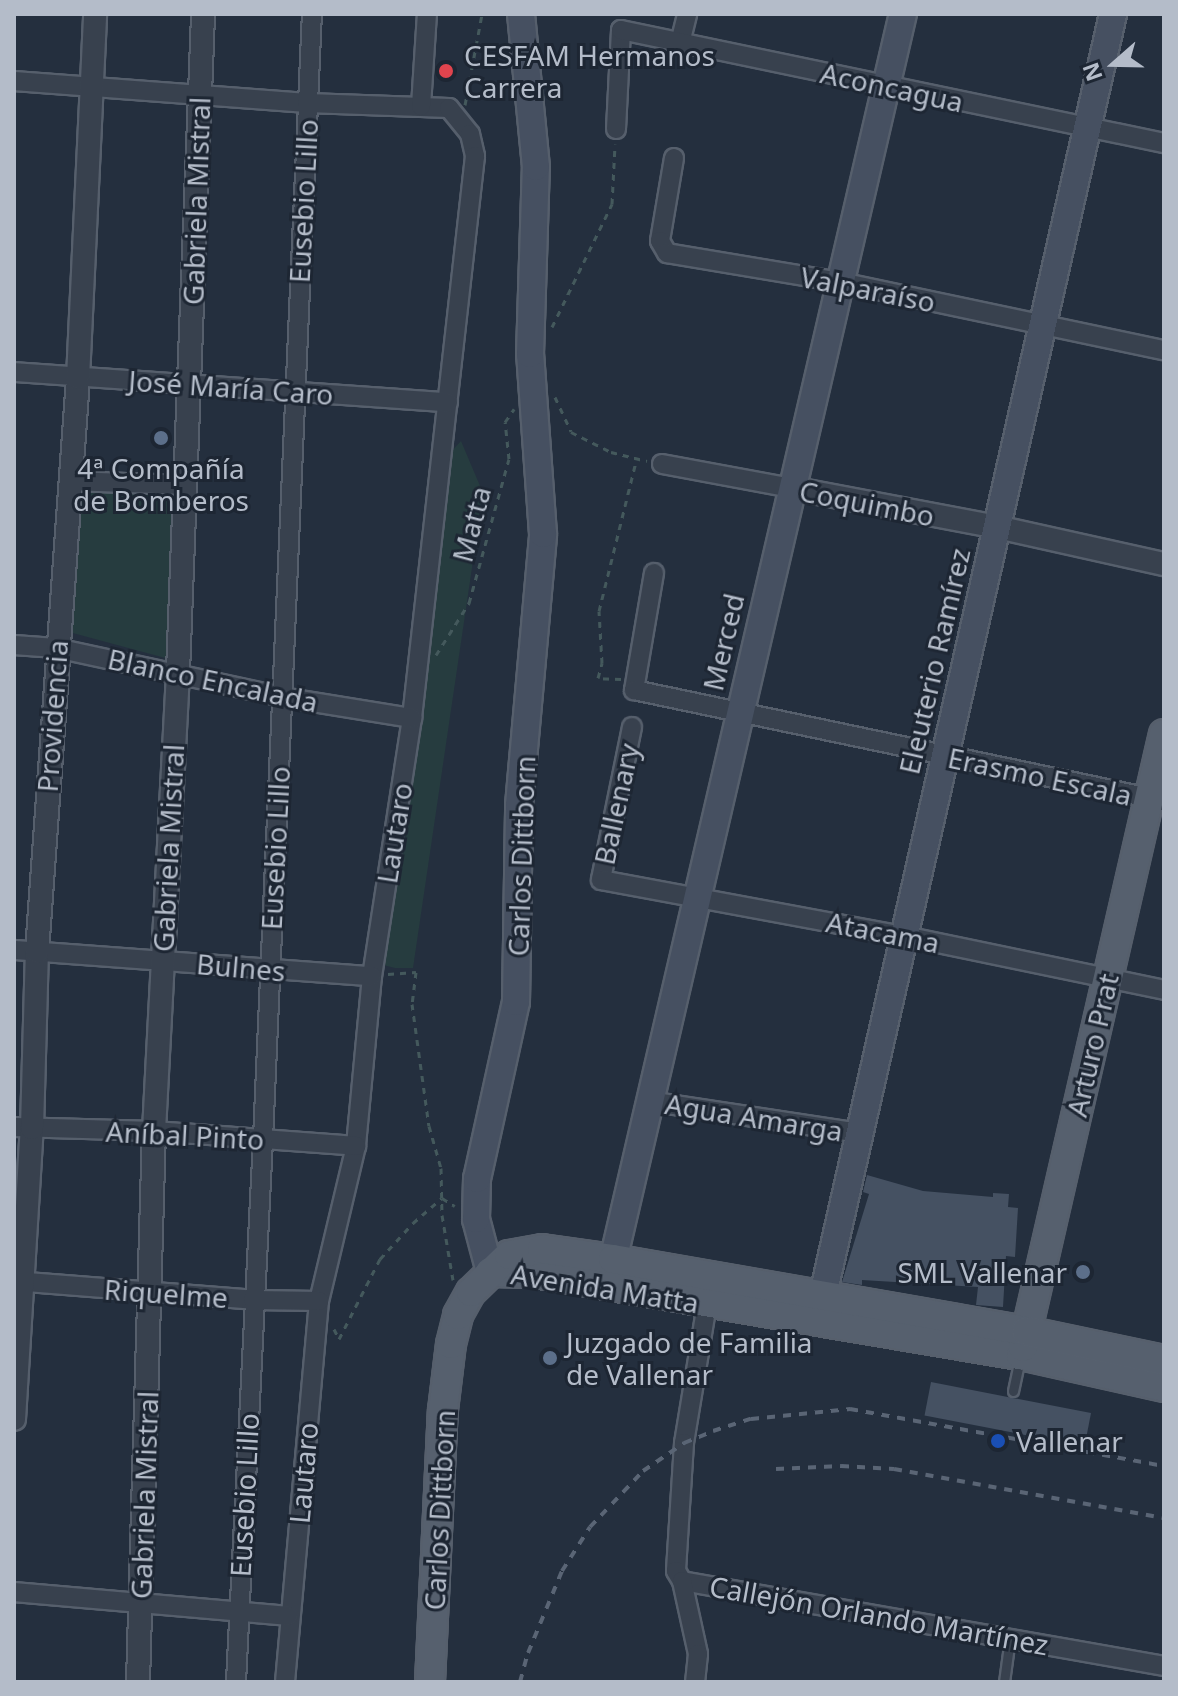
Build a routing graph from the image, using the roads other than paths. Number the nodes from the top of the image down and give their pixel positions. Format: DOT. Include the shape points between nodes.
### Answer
graph roads {
  1 [pos="95,14"];
  2 [pos="203,14"];
  3 [pos="312,14"];
  4 [pos="427,14"];
  5 [pos="521,14"];
  6 [pos="687,14"];
  7 [pos="903,14"];
  8 [pos="1113,14"];
  9 [pos="680,43"];
  10 [pos="14,81"];
  11 [pos="886,85"];
  12 [pos="91,87"];
  13 [pos="200,94"];
  14 [pos="307,103"];
  15 [pos="421,106"];
  16 [pos="1088,127"];
  17 [pos="616,129"];
  18 [pos="1164,143"];
  19 [pos="674,158"];
  20 [pos="840,282"];
  21 [pos="1043,325"];
  22 [pos="1164,350"];
  23 [pos="14,372"];
  24 [pos="78,378"];
  25 [pos="189,383"];
  26 [pos="294,392"];
  27 [pos="448,402"];
  28 [pos="662,464"];
  29 [pos="70,481"];
  30 [pos="184,485"];
  31 [pos="791,488"];
  32 [pos="997,527"];
  33 [pos="1164,564"];
  34 [pos="654,573"];
  35 [pos="14,645"];
  36 [pos="56,648"];
  37 [pos="178,672"];
  38 [pos="282,697"];
  39 [pos="739,713"];
  40 [pos="412,718"];
  41 [pos="632,727"];
  42 [pos="1164,734"];
  43 [pos="945,756"];
  44 [pos="1157,800"];
  45 [pos="601,880"];
  46 [pos="696,896"];
  47 [pos="904,936"];
  48 [pos="14,950"];
  49 [pos="37,952"];
  50 [pos="162,960"];
  51 [pos="268,970"];
  52 [pos="372,976"];
  53 [pos="1107,977"];
  54 [pos="1164,990"];
  55 [pos="648,1101"];
  56 [pos="23,1127"];
  57 [pos="154,1131"];
  58 [pos="859,1133"];
  59 [pos="263,1139"];
  60 [pos="356,1146"];
  61 [pos="490,1272"];
  62 [pos="610,1272"];
  63 [pos="18,1282"];
  64 [pos="149,1293"];
  65 [pos="253,1300"];
  66 [pos="319,1301"];
  67 [pos="707,1304"];
  68 [pos="819,1309"];
  69 [pos="1023,1343"];
  70 [pos="1164,1360"];
  71 [pos="1164,1387"];
  72 [pos="1013,1391"];
  73 [pos="14,1419"];
  74 [pos="682,1581"];
  75 [pos="14,1592"];
  76 [pos="141,1603"];
  77 [pos="239,1612"];
  78 [pos="289,1616"];
  79 [pos="1010,1638"];
  80 [pos="1164,1666"];
  81 [pos="138,1682"];
  82 [pos="236,1682"];
  83 [pos="285,1682"];
  84 [pos="430,1682"];
  85 [pos="695,1682"];
  86 [pos="1004,1682"];
  1 -- 12 [label="street, Providencia"];
  2 -- 13 [label="street, Gabriela Mistral"];
  3 -- 14 [label="street, Eusebio Lillo"];
  4 -- 15 [label="street"];
  5 -- 61 [label="main road, Carlos Dittborn" via="536,167 543,534 519,805 516,1002 477,1179 476,1219"];
  6 -- 9 [label="street"];
  7 -- 11 [label="main road, Merced"];
  8 -- 16 [label="main road, Eleuterio Ramírez"];
  9 -- 11 [label="street, Aconcagua"];
  9 -- 17 [label="street, Aconcagua" via="621,30"];
  10 -- 12 [label="street"];
  11 -- 16 [label="street, Aconcagua"];
  11 -- 20 [label="main road, Merced"];
  12 -- 13 [label="street"];
  12 -- 24 [label="street, Providencia"];
  13 -- 14 [label="street"];
  13 -- 25 [label="street, Gabriela Mistral"];
  14 -- 15 [label="street"];
  14 -- 26 [label="street, Eusebio Lillo"];
  15 -- 27 [label="street, Lautaro" via="449,108 462,122 475,156"];
  16 -- 18 [label="street, Aconcagua"];
  16 -- 21 [label="main road, Eleuterio Ramírez"];
  19 -- 20 [label="street, Valparaíso" via="660,241 667,253"];
  20 -- 21 [label="street, Valparaíso"];
  20 -- 31 [label="main road, Merced"];
  21 -- 22 [label="street, Valparaíso"];
  21 -- 32 [label="main road, Eleuterio Ramírez"];
  23 -- 24 [label="street, José María Caro"];
  24 -- 25 [label="street, José María Caro"];
  24 -- 29 [label="street, Providencia"];
  25 -- 26 [label="street, José María Caro"];
  25 -- 30 [label="street, Gabriela Mistral"];
  26 -- 27 [label="street, José María Caro"];
  26 -- 38 [label="street, Eusebio Lillo"];
  27 -- 40 [label="street, Lautaro"];
  28 -- 31 [label="street, Coquimbo"];
  29 -- 30 [label="street"];
  29 -- 36 [label="street, Providencia"];
  30 -- 37 [label="street, Gabriela Mistral"];
  31 -- 32 [label="street, Coquimbo"];
  31 -- 39 [label="main road, Merced"];
  32 -- 33 [label="street, Coquimbo"];
  32 -- 43 [label="main road, Eleuterio Ramírez"];
  34 -- 39 [label="street, Erasmo Escala" via="635,685"];
  35 -- 36 [label="street, Blanco Encalada"];
  36 -- 37 [label="street, Blanco Encalada"];
  36 -- 49 [label="street, Providencia"];
  37 -- 38 [label="street, Blanco Encalada"];
  37 -- 50 [label="street, Gabriela Mistral"];
  38 -- 40 [label="street, Blanco Encalada"];
  38 -- 51 [label="street, Eusebio Lillo"];
  39 -- 43 [label="street, Erasmo Escala"];
  39 -- 46 [label="main road, Merced"];
  40 -- 52 [label="street, Lautaro"];
  41 -- 45 [label="street, Ballenary"];
  42 -- 44 [label="main road, Arturo Prat"];
  43 -- 44 [label="street, Erasmo Escala"];
  43 -- 47 [label="main road, Eleuterio Ramírez"];
  44 -- 53 [label="main road, Arturo Prat"];
  45 -- 46 [label="street, Atacama"];
  46 -- 47 [label="street, Atacama"];
  46 -- 55 [label="main road, Merced"];
  47 -- 53 [label="street, Atacama"];
  47 -- 58 [label="main road, Eleuterio Ramírez"];
  48 -- 49 [label="street, Bulnes"];
  49 -- 50 [label="street, Bulnes"];
  49 -- 56 [label="street, Providencia"];
  50 -- 51 [label="street, Bulnes"];
  50 -- 57 [label="street, Gabriela Mistral"];
  51 -- 52 [label="street, Bulnes"];
  51 -- 59 [label="street, Eusebio Lillo"];
  52 -- 60 [label="street, Lautaro"];
  53 -- 54 [label="street, Atacama"];
  53 -- 69 [label="main road, Arturo Prat"];
  55 -- 58 [label="street, Agua Amarga"];
  55 -- 62 [label="main road, Merced"];
  56 -- 57 [label="street, Aníbal Pinto"];
  56 -- 63 [label="street, Providencia"];
  57 -- 59 [label="street, Aníbal Pinto"];
  57 -- 64 [label="street, Gabriela Mistral"];
  58 -- 68 [label="main road, Eleuterio Ramírez"];
  59 -- 60 [label="street, Aníbal Pinto"];
  59 -- 65 [label="street, Eusebio Lillo"];
  60 -- 66 [label="street, Lautaro"];
  61 -- 62 [label="main road, Avenida Matta"];
  61 -- 84 [label="main road, Carlos Dittborn" via="458,1315 451,1344"];
  62 -- 67 [label="main road, Avenida Matta"];
  62 -- 68 [label="main road, Avenida Matta"];
  63 -- 64 [label="street, Riquelme"];
  63 -- 73 [label="street, Providencia"];
  64 -- 65 [label="street, Riquelme"];
  64 -- 76 [label="street, Gabriela Mistral"];
  65 -- 66 [label="street, Riquelme"];
  65 -- 77 [label="street, Eusebio Lillo"];
  66 -- 78 [label="street, Lautaro"];
  67 -- 68 [label="main road, Avenida Matta"];
  67 -- 74 [label="street, Callejón Orlando Martínez" via="684,1443 676,1571"];
  68 -- 69 [label="main road, Avenida Matta"];
  69 -- 70 [label="main road, Avenida Matta"];
  69 -- 71 [label="main road, Avenida Matta"];
  69 -- 72 [label="lane"];
  74 -- 79 [label="street, Callejón Orlando Martínez"];
  74 -- 85 [label="street" via="698,1654"];
  75 -- 76 [label="street"];
  76 -- 77 [label="street"];
  76 -- 81 [label="street, Gabriela Mistral"];
  77 -- 78 [label="street"];
  77 -- 82 [label="street, Eusebio Lillo"];
  78 -- 83 [label="street, Lautaro"];
  79 -- 80 [label="street, Callejón Orlando Martínez"];
  79 -- 86 [label="lane"];
}
